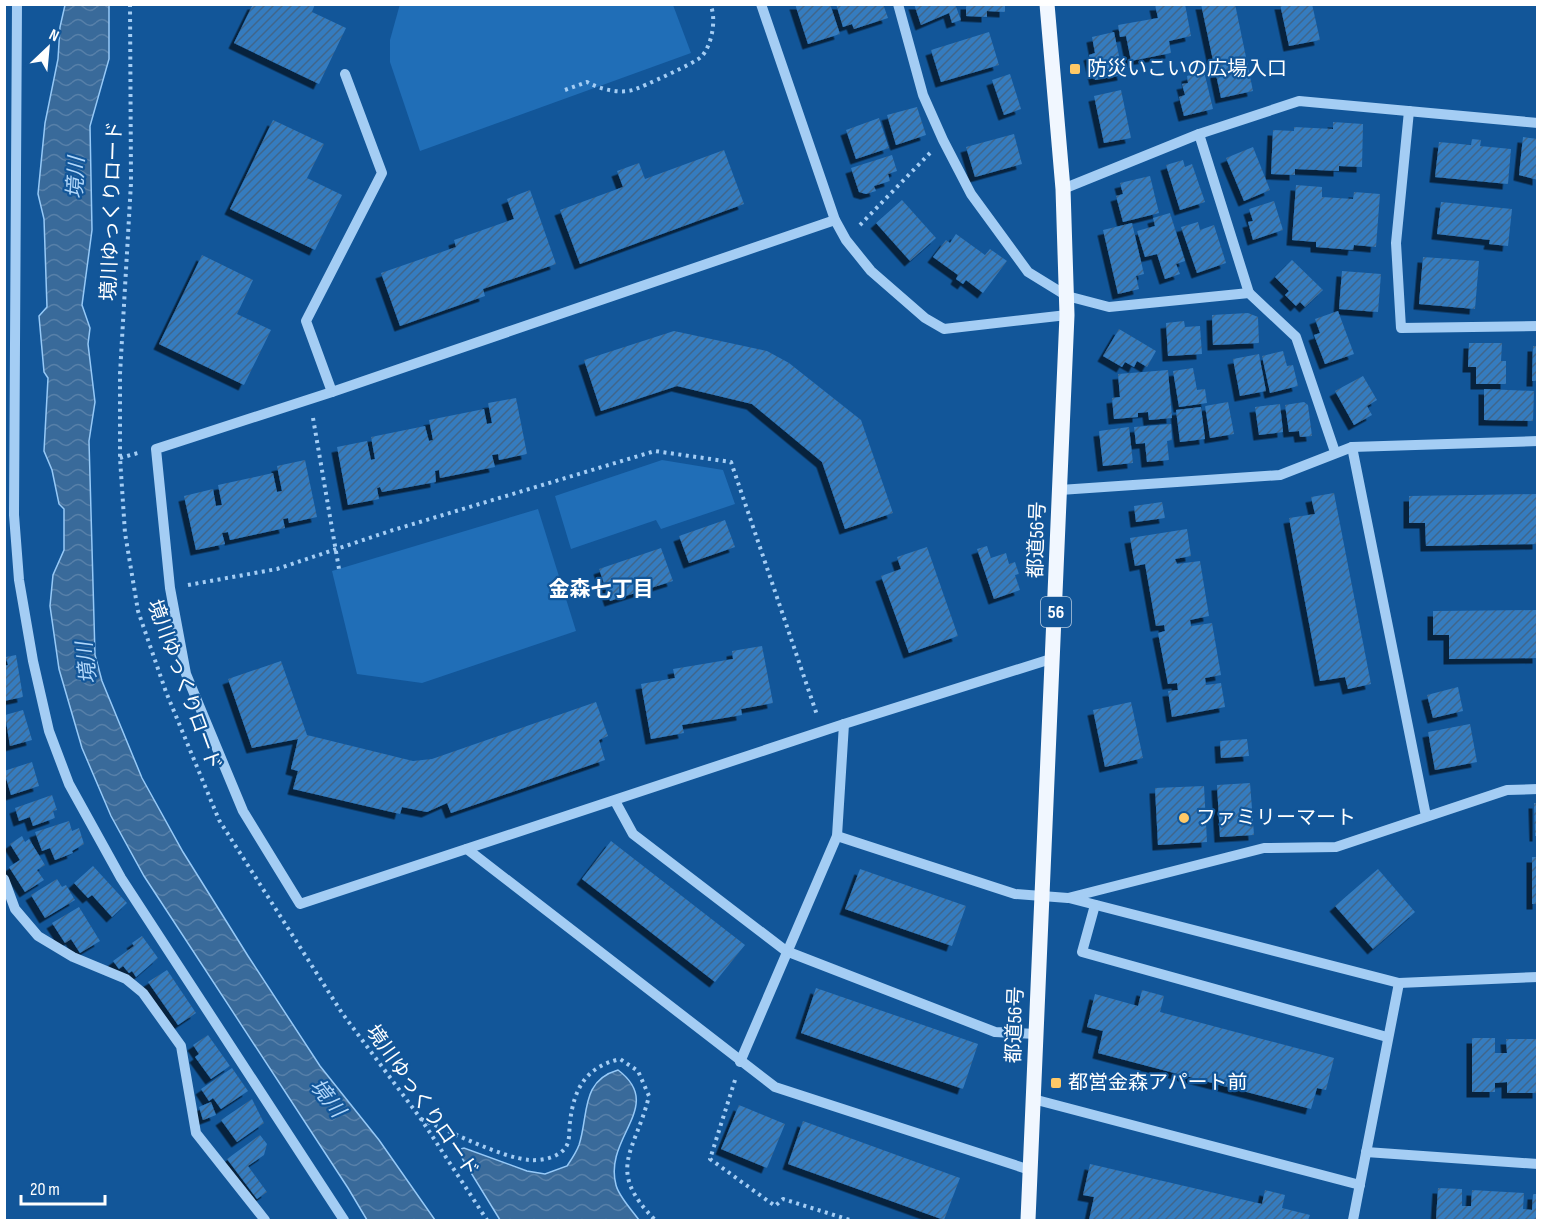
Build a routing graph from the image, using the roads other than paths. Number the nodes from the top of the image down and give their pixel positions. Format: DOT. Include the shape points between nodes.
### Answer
graph roads {
  1 [pos="17,4"];
  2 [pos="761,4"];
  3 [pos="898,4"];
  4 [pos="1047,4"];
  5 [pos="345,74"];
  6 [pos="1409,111"];
  7 [pos="1538,123"];
  8 [pos="1199,134"];
  9 [pos="9,185"];
  10 [pos="1064,189"];
  11 [pos="835,220"];
  12 [pos="1249,293"];
  13 [pos="1067,296"];
  14 [pos="1067,315"];
  15 [pos="1538,326"];
  16 [pos="332,393"];
  17 [pos="1538,441"];
  18 [pos="1352,447"];
  19 [pos="1335,452"];
  20 [pos="9,453"];
  21 [pos="1060,490"];
  22 [pos="9,515"];
  23 [pos="1054,658"];
  24 [pos="844,724"];
  25 [pos="1538,789"];
  26 [pos="615,801"];
  27 [pos="1426,816"];
  28 [pos="837,836"];
  29 [pos="467,849"];
  30 [pos="4,879"];
  31 [pos="1042,898"];
  32 [pos="1068,898"];
  33 [pos="1095,905"];
  34 [pos="786,951"];
  35 [pos="1538,977"];
  36 [pos="1400,983"];
  37 [pos="1036,1034"];
  38 [pos="1387,1037"];
  39 [pos="740,1062"];
  40 [pos="1033,1099"];
  41 [pos="1366,1152"];
  42 [pos="1538,1164"];
  43 [pos="1030,1170"];
  44 [pos="1360,1185"];
  45 [pos="265,1221"];
  46 [pos="344,1221"];
  47 [pos="1028,1221"];
  48 [pos="1353,1221"];
  1 -- 9 [label="street"];
  2 -- 11 [label="street"];
  3 -- 13 [label="street" via="923,95 971,194 1028,272"];
  4 -- 10 [label="main road, 都道56号 / 56"];
  5 -- 16 [label="street" via="382,173 306,321"];
  6 -- 7 [label="street"];
  6 -- 8 [label="street" via="1299,101"];
  6 -- 15 [label="street" via="1396,243 1401,328"];
  8 -- 10 [label="street"];
  8 -- 12 [label="street"];
  9 -- 20 [label="street"];
  10 -- 13 [label="main road, 都道56号 / 56"];
  11 -- 14 [label="street" via="871,272 925,318 944,329"];
  11 -- 16 [label="street"];
  12 -- 13 [label="street" via="1109,307"];
  12 -- 19 [label="street" via="1296,337"];
  13 -- 14 [label="main road, 都道56号 / 56"];
  14 -- 21 [label="main road, 都道56号 / 56"];
  16 -- 29 [label="street" via="156,449 170,588 186,674 243,811 300,904"];
  17 -- 18 [label="street"];
  18 -- 19 [label="street"];
  18 -- 27 [label="street"];
  19 -- 21 [label="street" via="1280,476"];
  20 -- 22 [label="street"];
  21 -- 23 [label="main road, 都道56号 / 56"];
  22 -- 46 [label="street" via="33,661 49,731 69,784 121,878"];
  23 -- 24 [label="street"];
  23 -- 31 [label="main road, 都道56号 / 56"];
  24 -- 26 [label="street"];
  24 -- 28 [label="street"];
  25 -- 27 [label="street" via="1507,790"];
  26 -- 29 [label="street"];
  26 -- 34 [label="street" via="633,834"];
  27 -- 32 [label="street" via="1336,847 1264,848"];
  28 -- 31 [label="street" via="1015,894"];
  28 -- 34 [label="street"];
  29 -- 39 [label="street"];
  30 -- 45 [label="street" via="15,909 38,936 73,957 126,979 143,993 181,1046 196,1133"];
  31 -- 32 [label="street"];
  31 -- 37 [label="main road, 都道56号 / 56"];
  32 -- 33 [label="street"];
  33 -- 36 [label="street"];
  33 -- 38 [label="street" via="1082,952"];
  34 -- 37 [label="street" via="995,1032"];
  34 -- 39 [label="street"];
  35 -- 36 [label="street"];
  36 -- 38 [label="street"];
  37 -- 40 [label="main road, 都道56号 / 56"];
  38 -- 41 [label="street"];
  39 -- 43 [label="street" via="775,1088"];
  40 -- 43 [label="main road, 都道56号 / 56"];
  40 -- 44 [label="street"];
  41 -- 42 [label="street"];
  41 -- 44 [label="street"];
  43 -- 47 [label="main road, 都道56号 / 56"];
  44 -- 48 [label="street"];
}
